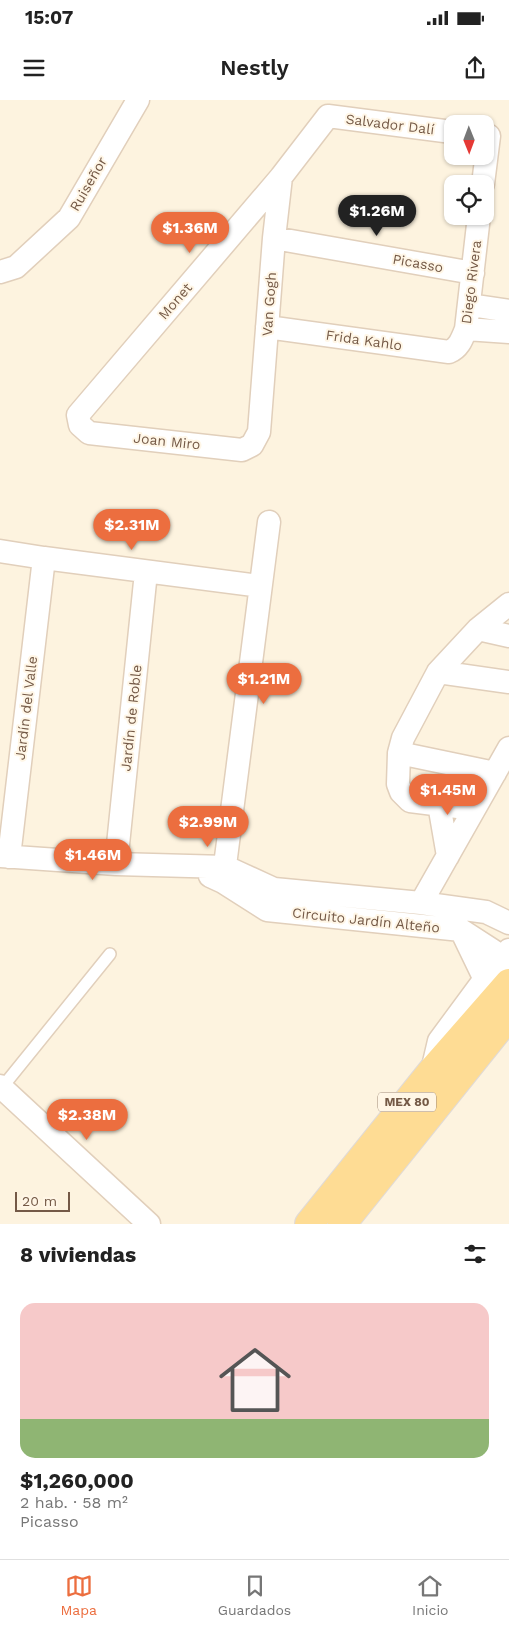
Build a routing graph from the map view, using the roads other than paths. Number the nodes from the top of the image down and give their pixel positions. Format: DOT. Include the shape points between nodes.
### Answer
graph roads {
  1 [pos="138,100"];
  2 [pos="328,116"];
  3 [pos="444,131"];
  4 [pos="280,177"];
  5 [pos="478,225"];
  6 [pos="274,238"];
  7 [pos="0,272"];
  8 [pos="472,273"];
  9 [pos="470,305"];
  10 [pos="509,311"];
  11 [pos="267,327"];
  12 [pos="509,332"];
  13 [pos="462,337"];
  14 [pos="78,414"];
  15 [pos="259,432"];
  16 [pos="269,522"];
  17 [pos="0,551"];
  18 [pos="44,558"];
  19 [pos="146,572"];
  20 [pos="260,586"];
  21 [pos="509,604"];
  22 [pos="478,629"];
  23 [pos="509,636"];
  24 [pos="438,672"];
  25 [pos="509,682"];
  26 [pos="509,748"];
  27 [pos="399,753"];
  28 [pos="495,773"];
  29 [pos="439,804"];
  30 [pos="474,809"];
  31 [pos="448,856"];
  32 [pos="4,857"];
  33 [pos="116,864"];
  34 [pos="224,874"];
  35 [pos="271,900"];
  36 [pos="421,904"];
  37 [pos="509,923"];
  38 [pos="461,930"];
  39 [pos="110,954"];
  40 [pos="507,956"];
  41 [pos="499,995"];
  42 [pos="1,1087"];
  43 [pos="149,1224"];
  44 [pos="309,1224"];
  45 [pos="342,1224"];
  1 -- 7 [label="street, Ruiseñor" via="69,218 16,267"];
  2 -- 3 [label="street, Salvador Dalí"];
  2 -- 4 [label="street, Monet"];
  4 -- 6 [label="street, Van Gogh"];
  4 -- 14 [label="street, Monet"];
  5 -- 8 [label="street, Diego Rivera"];
  6 -- 8 [label="street, Picasso"];
  6 -- 11 [label="street, Van Gogh"];
  8 -- 9 [label="street, Diego Rivera"];
  9 -- 10 [label="street"];
  9 -- 13 [label="street, Diego Rivera"];
  11 -- 13 [label="street, Frida Kahlo" via="449,352"];
  11 -- 15 [label="street, Van Gogh"];
  12 -- 13 [label="street, Frida Kahlo"];
  14 -- 15 [label="street, Joan Miro" via="80,425 88,433 242,450 252,445"];
  16 -- 20 [label="street"];
  17 -- 18 [label="street"];
  18 -- 19 [label="street"];
  18 -- 32 [label="street, Jardín del Valle"];
  19 -- 20 [label="street"];
  19 -- 33 [label="street, Jardín de Roble"];
  20 -- 34 [label="street"];
  21 -- 22 [label="street"];
  22 -- 23 [label="street"];
  22 -- 24 [label="street"];
  24 -- 25 [label="street"];
  24 -- 27 [label="street" via="403,738"];
  26 -- 28 [label="street"];
  27 -- 28 [label="street"];
  27 -- 29 [label="street" via="398,784 402,792 410,801"];
  28 -- 30 [label="street"];
  29 -- 30 [label="street"];
  29 -- 31 [label="street"];
  30 -- 31 [label="street"];
  31 -- 36 [label="street"];
  32 -- 33 [label="street, Circuito Jardín Alteño"];
  33 -- 34 [label="street, Circuito Jardín Alteño" via="189,866"];
  34 -- 35 [label="street, Circuito Jardín Alteño"];
  35 -- 36 [label="street, Circuito Jardín Alteño"];
  35 -- 38 [label="street, Circuito Jardín Alteño"];
  36 -- 37 [label="street, Circuito Jardín Alteño" via="486,912"];
  38 -- 40 [label="street, Circuito Jardín Alteño"];
  38 -- 41 [label="street"];
  39 -- 42 [label="lane"];
  40 -- 41 [label="street"];
  41 -- 44 [label="main road, MEX 80" via="432,1071"];
  41 -- 45 [label="main road, MEX 80"];
  42 -- 43 [label="street"];
}
